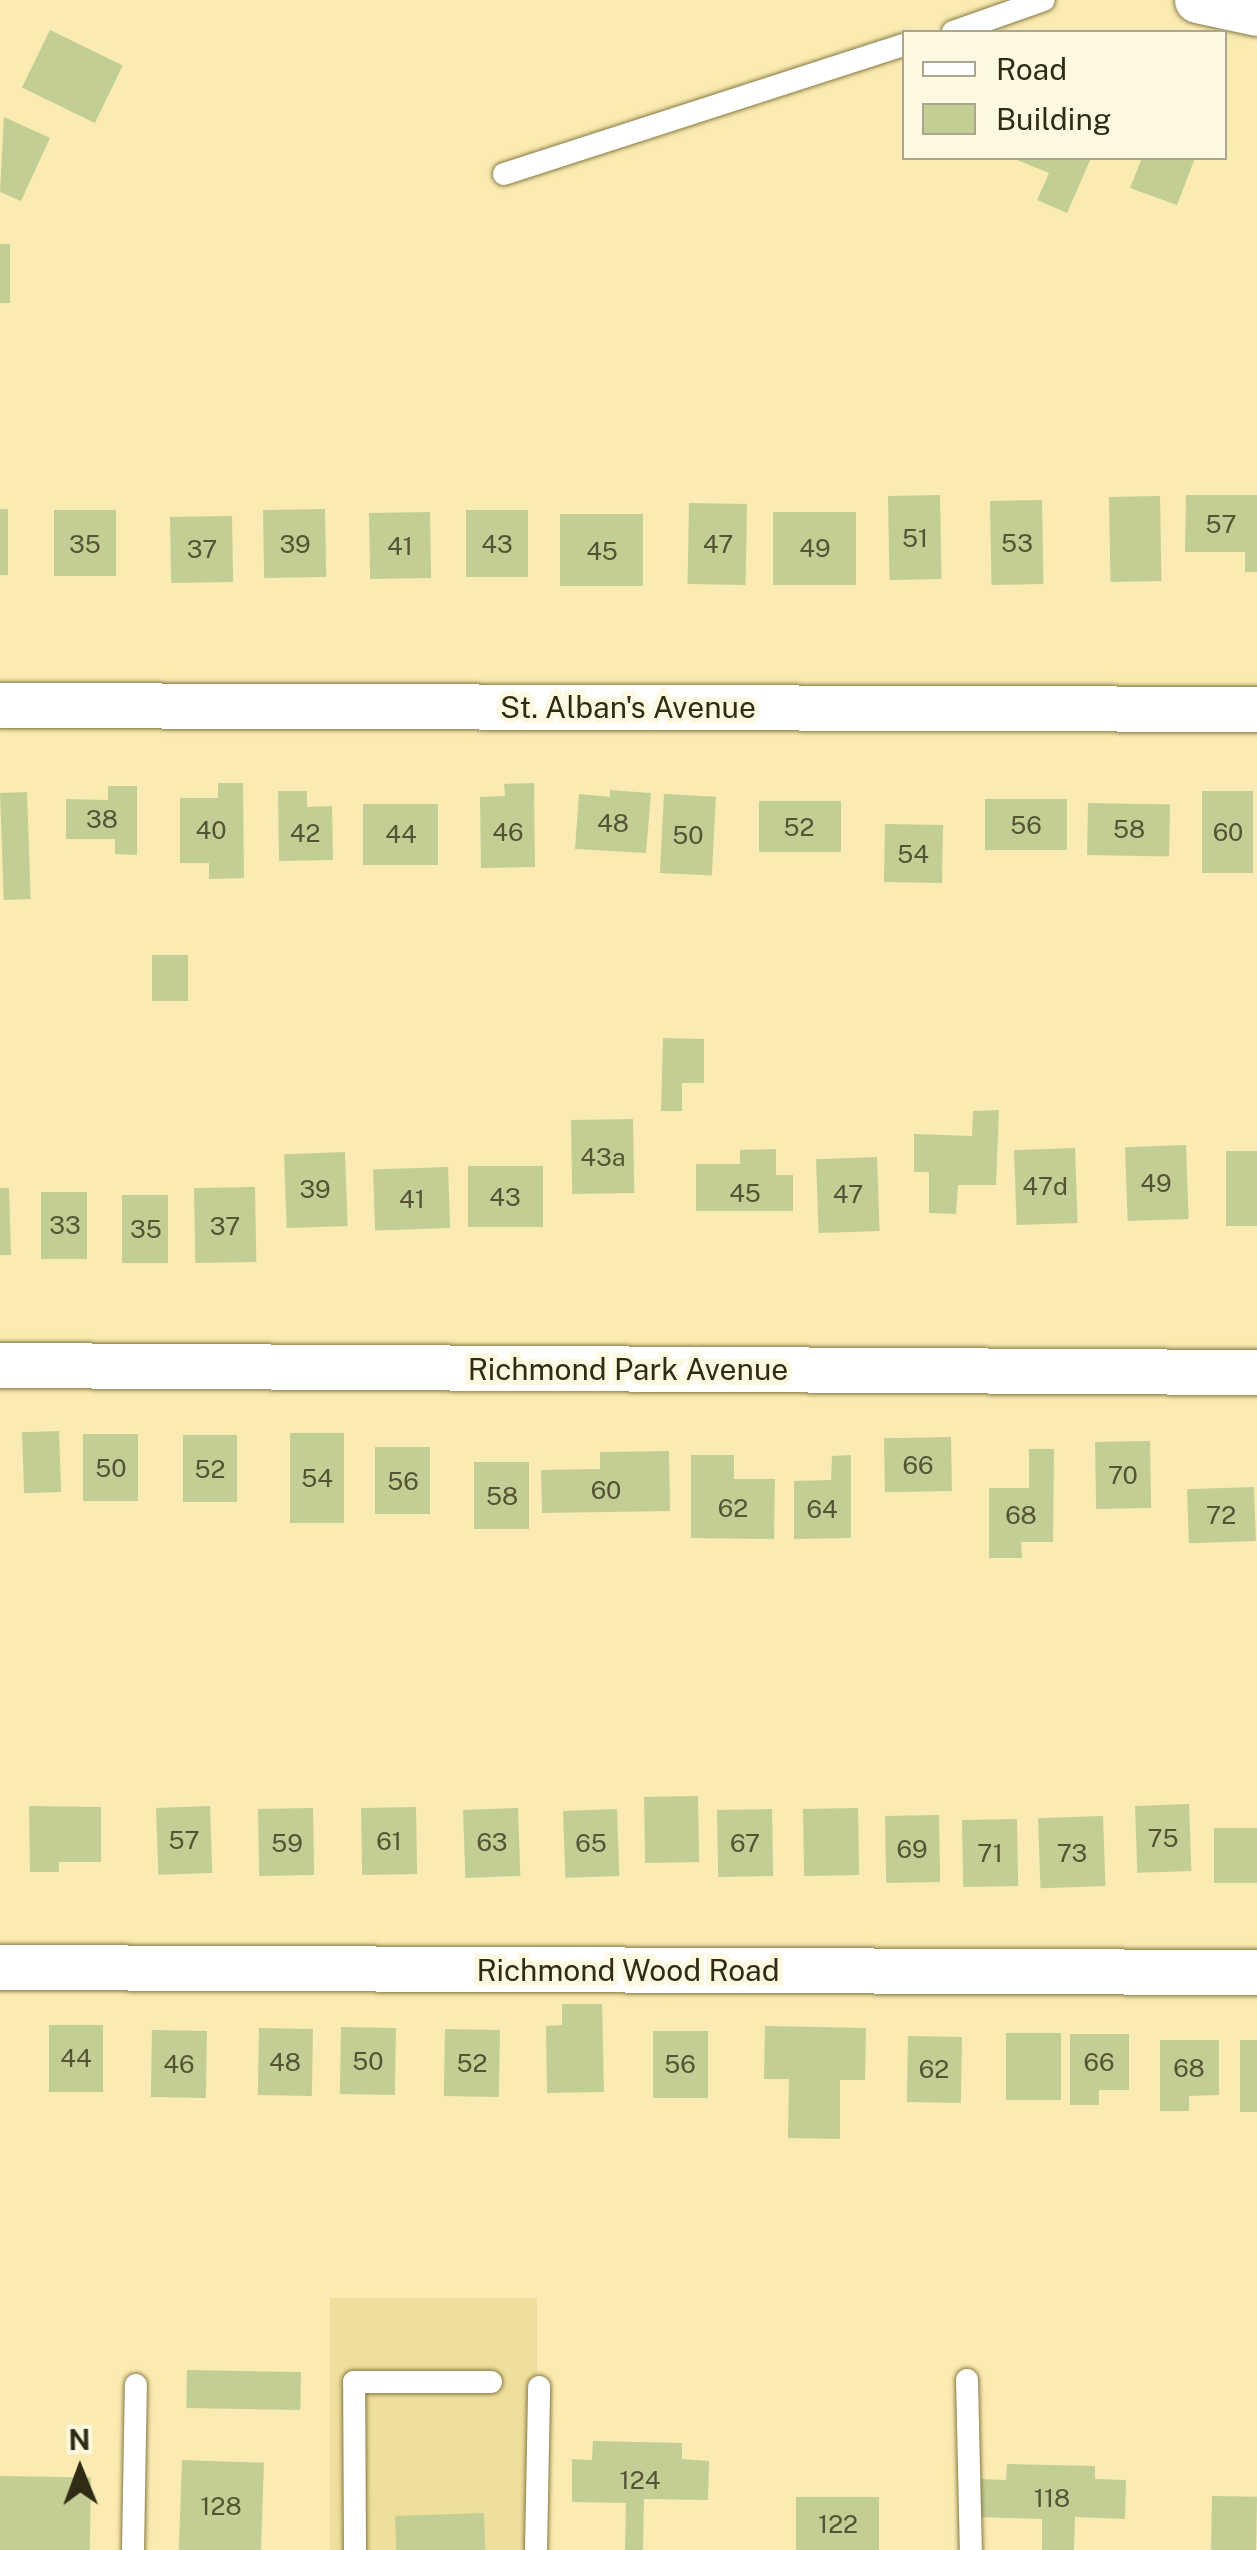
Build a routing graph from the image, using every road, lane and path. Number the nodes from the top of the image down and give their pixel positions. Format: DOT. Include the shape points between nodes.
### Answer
graph roads {
  1 [pos="1044,0"];
  2 [pos="1197,0"];
  3 [pos="1257,13"];
  4 [pos="959,30"];
  5 [pos="902,46"];
  6 [pos="504,174"];
  7 [pos="0,705"];
  8 [pos="1257,709"];
  9 [pos="0,1365"];
  10 [pos="1257,1372"];
  11 [pos="0,1967"];
  12 [pos="1257,1972"];
  13 [pos="967,2380"];
  14 [pos="490,2382"];
  15 [pos="136,2385"];
  16 [pos="540,2388"];
  17 [pos="133,2550"];
  18 [pos="355,2550"];
  19 [pos="536,2550"];
  20 [pos="971,2550"];
  1 -- 4 [label="lane"];
  2 -- 3 [label="street"];
  5 -- 6 [label="lane"];
  7 -- 8 [label="street, St. Alban's Avenue"];
  9 -- 10 [label="street, Richmond Park Avenue"];
  11 -- 12 [label="street, Richmond Wood Road"];
  13 -- 20 [label="lane"];
  14 -- 18 [label="lane" via="354,2382"];
  15 -- 17 [label="lane"];
  16 -- 19 [label="lane"];
}
